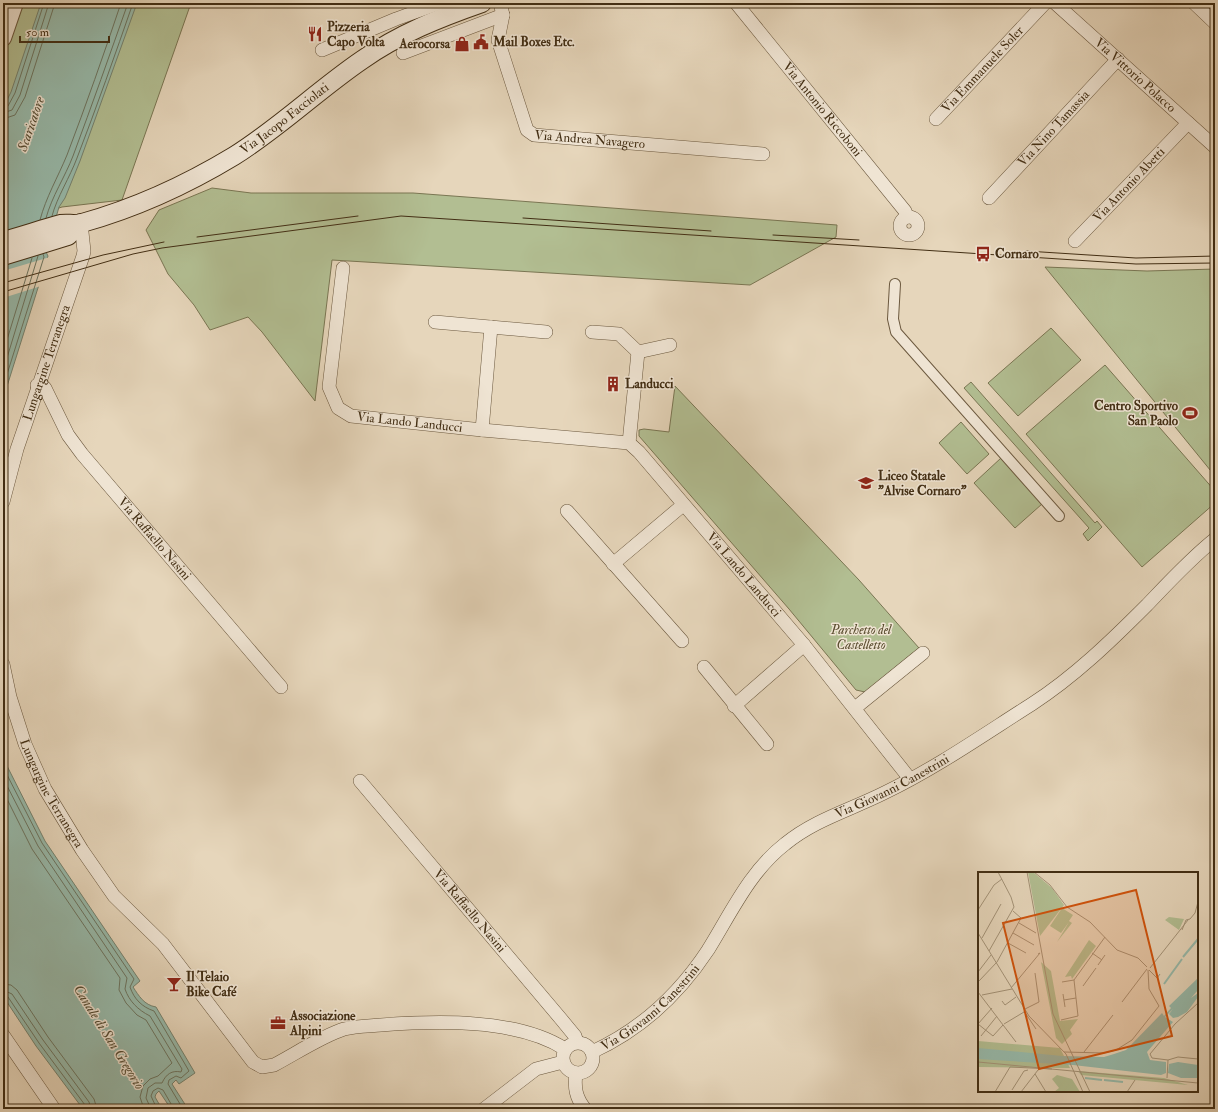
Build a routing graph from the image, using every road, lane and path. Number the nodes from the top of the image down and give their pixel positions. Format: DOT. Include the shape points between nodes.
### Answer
graph roads {
  1 [pos="15,3"];
  2 [pos="440,3"];
  3 [pos="482,3"];
  4 [pos="736,3"];
  5 [pos="1045,3"];
  6 [pos="1055,3"];
  7 [pos="1194,3"];
  8 [pos="501,9"];
  9 [pos="1215,23"];
  10 [pos="3,38"];
  11 [pos="322,50"];
  12 [pos="403,53"];
  13 [pos="1118,59"];
  14 [pos="936,119"];
  15 [pos="1188,123"];
  16 [pos="1215,147"];
  17 [pos="763,154"];
  18 [pos="989,198"];
  19 [pos="907,217"];
  20 [pos="80,223"];
  21 [pos="60,231"];
  22 [pos="3,241"];
  23 [pos="1073,244"];
  24 [pos="3,256"];
  25 [pos="343,268"];
  26 [pos="895,284"];
  27 [pos="435,322"];
  28 [pos="491,327"];
  29 [pos="546,332"];
  30 [pos="592,332"];
  31 [pos="670,345"];
  32 [pos="638,352"];
  33 [pos="37,385"];
  34 [pos="482,430"];
  35 [pos="629,443"];
  36 [pos="3,502"];
  37 [pos="683,505"];
  38 [pos="567,511"];
  39 [pos="1059,516"];
  40 [pos="1215,539"];
  41 [pos="613,564"];
  42 [pos="682,641"];
  43 [pos="804,645"];
  44 [pos="923,653"];
  45 [pos="3,664"];
  46 [pos="704,667"];
  47 [pos="281,687"];
  48 [pos="734,706"];
  49 [pos="855,708"];
  50 [pos="767,744"];
  51 [pos="910,779"];
  52 [pos="360,781"];
  53 [pos="3,1035"];
  54 [pos="577,1042"];
  55 [pos="565,1049"];
  56 [pos="592,1052"];
  57 [pos="563,1062"];
  58 [pos="576,1073"];
  59 [pos="54,1109"];
  60 [pos="484,1109"];
  61 [pos="585,1109"];
  1 -- 10 [label="street"];
  2 -- 11 [label="street"];
  3 -- 20 [label="main road, Via Jacopo Facciolati" via="437,19 390,42 357,64 267,134 189,181 155,198"];
  4 -- 19 [label="street, Via Antonio Riccoboni" via="905,211"];
  5 -- 14 [label="street, Via Emmanuele Soler"];
  6 -- 13 [label="street, Via Vittorio Polacco"];
  7 -- 9 [label="street"];
  8 -- 12 [label="street"];
  8 -- 17 [label="street, Via Andrea Navagero" via="498,40 527,130 530,132"];
  13 -- 15 [label="street, Via Vittorio Polacco"];
  13 -- 18 [label="street, Via Nino Tamassia"];
  15 -- 16 [label="street, Via Vittorio Polacco"];
  15 -- 23 [label="street, Via Antonio Abetti"];
  20 -- 21 [label="main road" via="68,236"];
  20 -- 33 [label="street, Lungargine Terranegra" via="84,251"];
  21 -- 22 [label="main road"];
  21 -- 24 [label="main road"];
  25 -- 34 [label="street, Via Lando Landucci" via="329,387 338,408 351,416"];
  26 -- 39 [label="street" via="893,319 896,332"];
  27 -- 28 [label="street"];
  28 -- 29 [label="street"];
  28 -- 34 [label="street"];
  30 -- 32 [label="street" via="619,334"];
  31 -- 32 [label="street"];
  32 -- 35 [label="street"];
  33 -- 36 [label="street, Lungargine Terranegra" via="16,449"];
  33 -- 47 [label="street, Via Raffaello Nasini" via="45,388 68,436 82,454"];
  34 -- 35 [label="street, Via Lando Landucci"];
  35 -- 37 [label="street, Via Lando Landucci"];
  37 -- 41 [label="street"];
  37 -- 43 [label="street, Via Lando Landucci"];
  38 -- 41 [label="street"];
  40 -- 51 [label="street, Via Giovanni Canestrini" via="1072,675 958,752"];
  41 -- 42 [label="street"];
  43 -- 48 [label="street"];
  43 -- 49 [label="street, Via Lando Landucci"];
  44 -- 49 [label="street"];
  45 -- 55 [label="street, Lungargine Terranegra" via="25,744 45,789 94,869 114,896 163,944 253,1062 260,1066 274,1065 346,1028 415,1023 498,1026 544,1038"];
  46 -- 48 [label="street"];
  48 -- 50 [label="street"];
  49 -- 51 [label="street, Via Lando Landucci"];
  51 -- 56 [label="street, Via Giovanni Canestrini" via="815,824 784,845 767,860 744,890 699,963 675,993 636,1026"];
  52 -- 54 [label="street, Via Raffaello Nasini" via="561,1019"];
  53 -- 59 [label="street"];
  54 -- 55 [label="street, Via Giovanni Canestrini" via="569,1044"];
  54 -- 56 [label="street, Via Giovanni Canestrini" via="585,1044"];
  55 -- 57 [label="street"];
  56 -- 58 [label="street, Via Giovanni Canestrini" via="593,1061 588,1069"];
  57 -- 58 [label="street" via="568,1069"];
  57 -- 60 [label="street" via="536,1069"];
  58 -- 61 [label="street" via="575,1091"];
}
